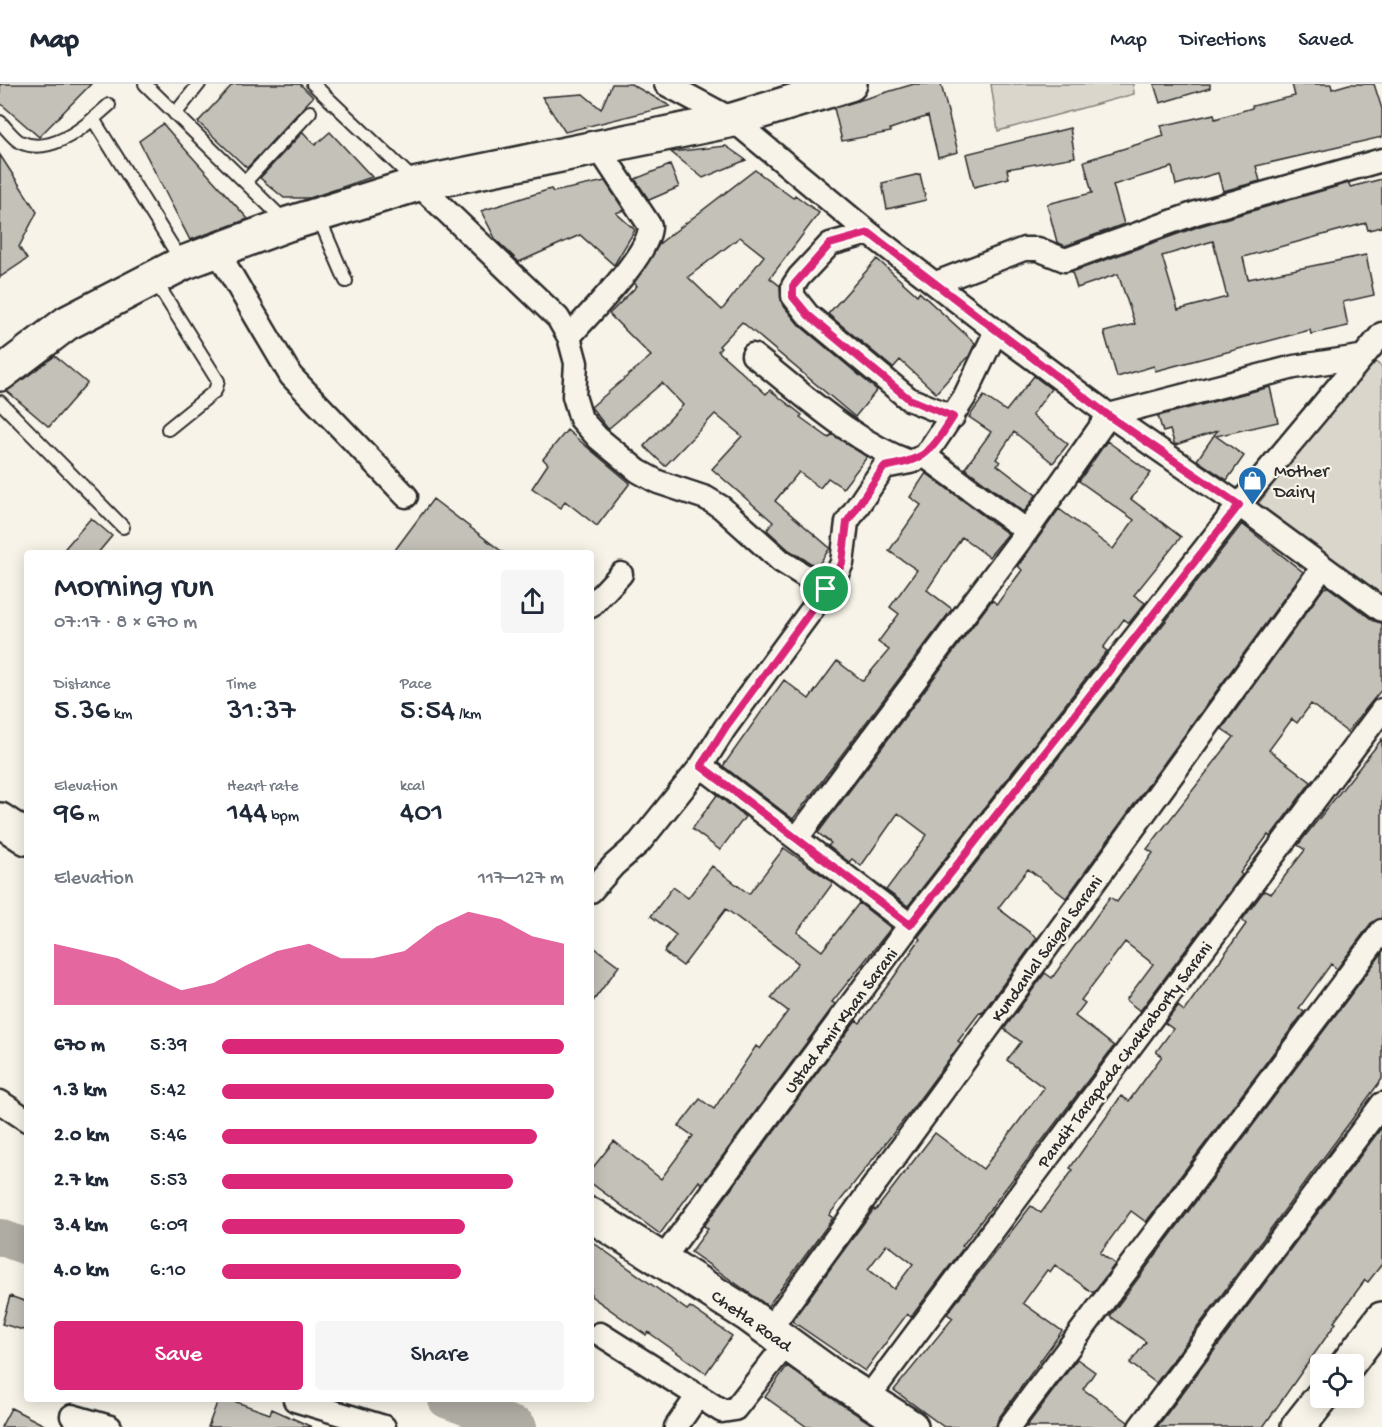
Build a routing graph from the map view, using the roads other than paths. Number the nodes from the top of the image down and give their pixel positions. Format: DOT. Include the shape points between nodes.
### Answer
graph roads {
  1 [pos="145,84"];
  2 [pos="199,84"];
  3 [pos="313,84"];
  4 [pos="666,84"];
  5 [pos="850,84"];
  6 [pos="109,105"];
  7 [pos="310,112"];
  8 [pos="175,114"];
  9 [pos="93,119"];
  10 [pos="733,120"];
  11 [pos="0,122"];
  12 [pos="598,147"];
  13 [pos="1382,160"];
  14 [pos="245,182"];
  15 [pos="418,184"];
  16 [pos="303,219"];
  17 [pos="869,233"];
  18 [pos="216,249"];
  19 [pos="183,263"];
  20 [pos="153,278"];
  21 [pos="346,281"];
  22 [pos="936,283"];
  23 [pos="996,331"];
  24 [pos="569,337"];
  25 [pos="1374,347"];
  26 [pos="753,355"];
  27 [pos="2,367"];
  28 [pos="0,402"];
  29 [pos="1109,416"];
  30 [pos="953,417"];
  31 [pos="168,429"];
  32 [pos="918,459"];
  33 [pos="406,496"];
  34 [pos="1239,505"];
  35 [pos="123,527"];
  36 [pos="1027,531"];
  37 [pos="1323,567"];
  38 [pos="621,574"];
  39 [pos="826,589"];
  40 [pos="594,603"];
  41 [pos="1382,610"];
  42 [pos="1382,710"];
  43 [pos="701,766"];
  44 [pos="0,820"];
  45 [pos="24,836"];
  46 [pos="797,838"];
  47 [pos="594,888"];
  48 [pos="910,925"];
  49 [pos="1382,931"];
  50 [pos="0,1102"];
  51 [pos="1382,1104"];
  52 [pos="24,1118"];
  53 [pos="594,1217"];
  54 [pos="662,1260"];
  55 [pos="1382,1319"];
  56 [pos="600,1334"];
  57 [pos="778,1337"];
  58 [pos="1355,1354"];
  59 [pos="697,1397"];
  60 [pos="867,1399"];
  61 [pos="300,1402"];
  62 [pos="1313,1408"];
  63 [pos="72,1414"];
  64 [pos="335,1420"];
  65 [pos="677,1425"];
  66 [pos="110,1427"];
  67 [pos="384,1427"];
  68 [pos="911,1427"];
  69 [pos="1009,1427"];
  70 [pos="1140,1427"];
  71 [pos="1298,1427"];
  1 -- 8 [label="lane"];
  2 -- 8 [label="lane"];
  3 -- 15 [label="lane"];
  4 -- 10 [label="street"];
  5 -- 10 [label="main road"];
  6 -- 9 [label="lane"];
  7 -- 14 [label="lane"];
  8 -- 14 [label="lane"];
  9 -- 11 [label="lane" via="55,143 35,146 19,141"];
  9 -- 19 [label="lane"];
  10 -- 12 [label="main road"];
  10 -- 17 [label="street"];
  12 -- 15 [label="main road"];
  12 -- 24 [label="street" via="650,226 650,236 635,261"];
  13 -- 22 [label="street" via="1196,213 1065,260 1038,249 1023,249"];
  14 -- 16 [label="lane"];
  15 -- 16 [label="main road"];
  15 -- 24 [label="street" via="558,318"];
  16 -- 18 [label="main road"];
  16 -- 21 [label="lane"];
  17 -- 22 [label="street"];
  17 -- 30 [label="street" via="830,244 793,286 793,297 808,315 909,399"];
  18 -- 19 [label="main road"];
  18 -- 33 [label="street" via="291,376"];
  19 -- 20 [label="main road"];
  20 -- 27 [label="main road" via="67,323"];
  20 -- 31 [label="lane" via="218,381 215,391"];
  22 -- 23 [label="street"];
  23 -- 29 [label="street"];
  23 -- 30 [label="street"];
  24 -- 39 [label="street" via="576,363 574,396 581,419 598,438 638,471 721,507 781,561"];
  25 -- 29 [label="street"];
  25 -- 34 [label="street, Ustad Amir Khan Sarani"];
  26 -- 32 [label="street" via="862,440 885,453"];
  28 -- 35 [label="lane"];
  29 -- 34 [label="street"];
  29 -- 36 [label="street"];
  30 -- 32 [label="street"];
  32 -- 36 [label="street"];
  32 -- 39 [label="street" via="884,467 847,522 842,563"];
  34 -- 37 [label="street"];
  34 -- 48 [label="street, Ustad Amir Khan Sarani"];
  36 -- 46 [label="street"];
  37 -- 41 [label="street"];
  37 -- 57 [label="street, Kundanlal Saigal Sarani"];
  38 -- 40 [label="street"];
  39 -- 43 [label="street"];
  42 -- 60 [label="street, Pandit Tarapada Chakraborty Sarani"];
  43 -- 46 [label="street"];
  43 -- 47 [label="street" via="639,843"];
  44 -- 45 [label="main road"];
  46 -- 48 [label="street"];
  48 -- 54 [label="street, Ustad Amir Khan Sarani"];
  49 -- 69 [label="street"];
  50 -- 52 [label="street"];
  51 -- 70 [label="street"];
  53 -- 54 [label="main road, Chetla Road"];
  54 -- 57 [label="main road, Chetla Road"];
  55 -- 58 [label="main road"];
  56 -- 59 [label="street, Kundanlal Saigal Sarani"];
  57 -- 59 [label="street, Kundanlal Saigal Sarani" via="735,1409 722,1411"];
  57 -- 60 [label="main road, Chetla Road"];
  59 -- 65 [label="street"];
  60 -- 68 [label="main road, Chetla Road"];
  61 -- 64 [label="street"];
  62 -- 71 [label="main road"];
  63 -- 66 [label="street"];
  64 -- 67 [label="street"];
}
